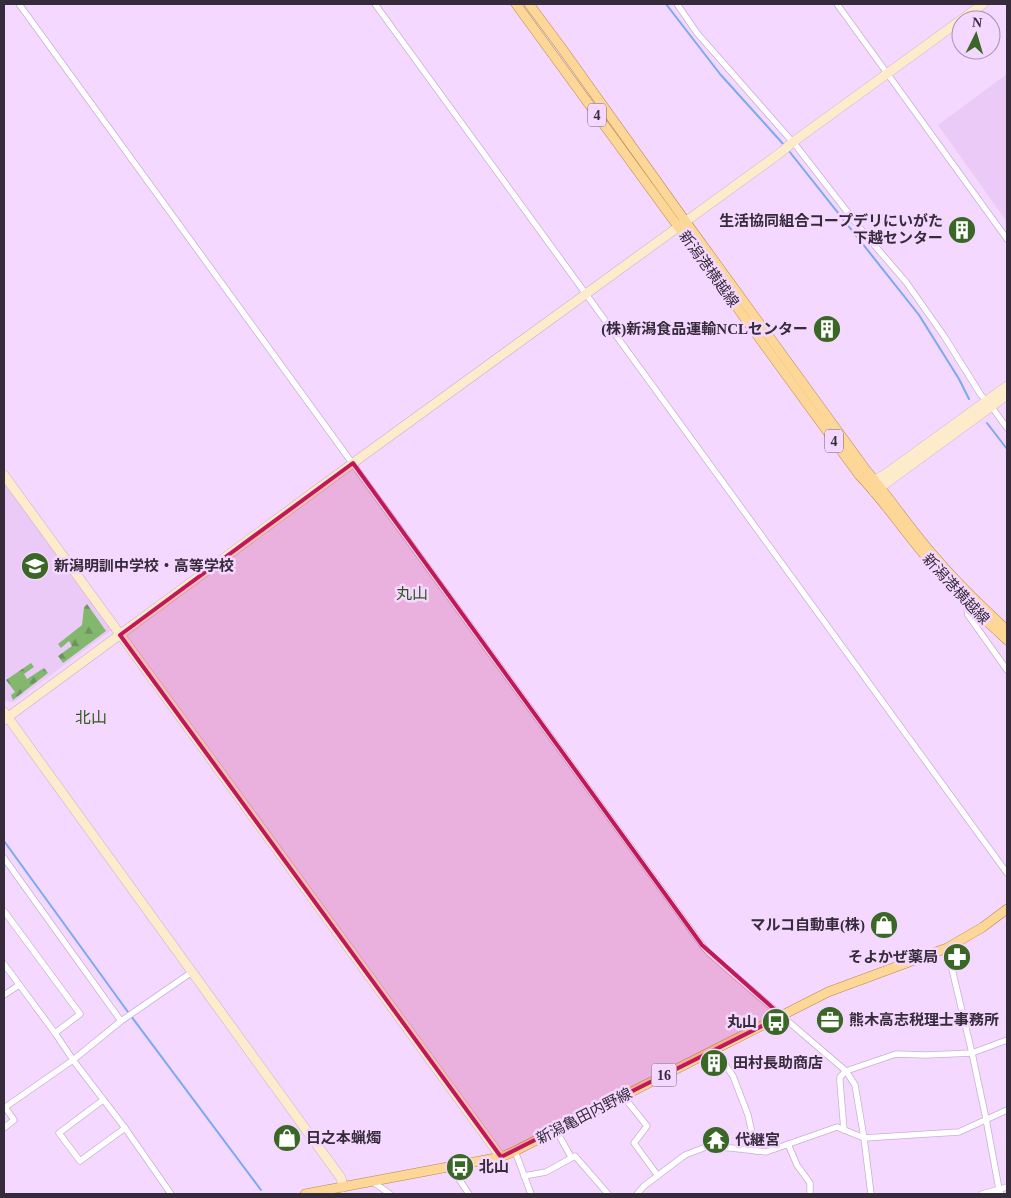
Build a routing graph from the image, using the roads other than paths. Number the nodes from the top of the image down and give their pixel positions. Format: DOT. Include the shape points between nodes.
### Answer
graph roads {
  1 [pos="19,4"];
  2 [pos="375,4"];
  3 [pos="516,4"];
  4 [pos="529,4"];
  5 [pos="677,4"];
  6 [pos="837,4"];
  7 [pos="983,4"];
  8 [pos="887,73"];
  9 [pos="793,142"];
  10 [pos="682,224"];
  11 [pos="1007,239"];
  12 [pos="587,294"];
  13 [pos="1007,386"];
  14 [pos="1007,395"];
  15 [pos="989,403"];
  16 [pos="1007,428"];
  17 [pos="353,463"];
  18 [pos="4,474"];
  19 [pos="874,486"];
  20 [pos="969,605"];
  21 [pos="1007,630"];
  22 [pos="120,635"];
  23 [pos="1007,640"];
  24 [pos="1007,670"];
  25 [pos="5,717"];
  26 [pos="4,858"];
  27 [pos="1007,873"];
  28 [pos="1007,908"];
  29 [pos="4,911"];
  30 [pos="947,948"];
  31 [pos="4,964"];
  32 [pos="192,972"];
  33 [pos="19,985"];
  34 [pos="4,995"];
  35 [pos="782,1016"];
  36 [pos="120,1021"];
  37 [pos="55,1033"];
  38 [pos="1007,1040"];
  39 [pos="715,1050"];
  40 [pos="972,1053"];
  41 [pos="73,1060"];
  42 [pos="846,1071"];
  43 [pos="623,1096"];
  44 [pos="103,1100"];
  45 [pos="4,1107"];
  46 [pos="1007,1110"];
  47 [pos="986,1119"];
  48 [pos="4,1128"];
  49 [pos="125,1128"];
  50 [pos="556,1130"];
  51 [pos="844,1130"];
  52 [pos="864,1138"];
  53 [pos="788,1144"];
  54 [pos="515,1151"];
  55 [pos="756,1151"];
  56 [pos="501,1157"];
  57 [pos="571,1158"];
  58 [pos="450,1166"];
  59 [pos="524,1176"];
  60 [pos="658,1176"];
  61 [pos="373,1182"];
  62 [pos="1007,1188"];
  63 [pos="341,1191"];
  64 [pos="1000,1192"];
  65 [pos="171,1194"];
  66 [pos="305,1194"];
  67 [pos="390,1194"];
  68 [pos="469,1194"];
  69 [pos="530,1194"];
  70 [pos="608,1194"];
  71 [pos="637,1194"];
  72 [pos="810,1194"];
  73 [pos="871,1194"];
  74 [pos="982,1194"];
  1 -- 17 [label="street"];
  2 -- 12 [label="street"];
  3 -- 10 [label="main road, 新潟港横越線 / 4"];
  4 -- 10 [label="main road, 新潟港横越線 / 4"];
  5 -- 9 [label="street" via="697,33"];
  6 -- 8 [label="street"];
  7 -- 8 [label="street"];
  8 -- 9 [label="street"];
  8 -- 11 [label="street"];
  9 -- 10 [label="street"];
  9 -- 15 [label="street" via="906,282"];
  10 -- 12 [label="street"];
  10 -- 19 [label="main road, 新潟港横越線 / 4" via="859,475"];
  12 -- 17 [label="street"];
  12 -- 27 [label="street"];
  13 -- 15 [label="street"];
  14 -- 15 [label="street"];
  15 -- 16 [label="street"];
  15 -- 19 [label="street" via="887,473"];
  17 -- 22 [label="street"];
  17 -- 35 [label="street" via="708,952"];
  18 -- 22 [label="street"];
  19 -- 20 [label="main road, 新潟港横越線 / 4" via="927,559"];
  19 -- 21 [label="main road, 新潟港横越線 / 4" via="888,498 934,556"];
  20 -- 23 [label="main road, 新潟港横越線 / 4"];
  20 -- 24 [label="street" via="968,615"];
  22 -- 25 [label="street"];
  22 -- 56 [label="street"];
  25 -- 32 [label="street"];
  26 -- 36 [label="street"];
  28 -- 30 [label="main road, 新潟亀田内野線 / 16"];
  29 -- 37 [label="street" via="80,1014"];
  30 -- 35 [label="main road, 新潟亀田内野線 / 16" via="828,992"];
  30 -- 40 [label="street"];
  31 -- 33 [label="street"];
  32 -- 36 [label="street"];
  32 -- 63 [label="street" via="341,1178"];
  33 -- 34 [label="street"];
  33 -- 37 [label="street"];
  35 -- 39 [label="main road, 新潟亀田内野線 / 16"];
  35 -- 42 [label="street"];
  36 -- 41 [label="street"];
  37 -- 41 [label="street"];
  38 -- 40 [label="street"];
  39 -- 43 [label="main road, 新潟亀田内野線 / 16"];
  39 -- 55 [label="street" via="733,1076 748,1115"];
  40 -- 42 [label="street" via="896,1054"];
  40 -- 47 [label="street"];
  41 -- 44 [label="street"];
  41 -- 45 [label="street"];
  42 -- 51 [label="street" via="840,1077"];
  42 -- 52 [label="street" via="855,1085"];
  43 -- 50 [label="main road, 新潟亀田内野線 / 16"];
  43 -- 60 [label="street" via="647,1126 634,1143"];
  44 -- 49 [label="street"];
  44 -- 49 [label="street" via="59,1133 80,1161"];
  45 -- 48 [label="street" via="14,1120"];
  46 -- 47 [label="street"];
  47 -- 52 [label="street" via="959,1132"];
  47 -- 64 [label="street"];
  49 -- 65 [label="street"];
  50 -- 54 [label="main road, 新潟亀田内野線 / 16"];
  50 -- 57 [label="street"];
  51 -- 52 [label="street"];
  51 -- 53 [label="street" via="837,1127"];
  52 -- 73 [label="street"];
  53 -- 55 [label="street" via="766,1152"];
  53 -- 72 [label="street" via="810,1183"];
  54 -- 56 [label="main road, 新潟亀田内野線 / 16"];
  54 -- 59 [label="street"];
  55 -- 60 [label="street" via="706,1147 685,1155"];
  56 -- 58 [label="main road, 新潟亀田内野線 / 16"];
  57 -- 59 [label="street" via="546,1172"];
  57 -- 70 [label="street" via="575,1156"];
  58 -- 61 [label="main road, 新潟亀田内野線 / 16"];
  58 -- 68 [label="street"];
  59 -- 69 [label="street"];
  60 -- 71 [label="street"];
  61 -- 63 [label="main road, 新潟亀田内野線 / 16"];
  61 -- 67 [label="street"];
  62 -- 64 [label="street"];
  63 -- 66 [label="main road, 新潟亀田内野線 / 16"];
  64 -- 74 [label="street"];
}
